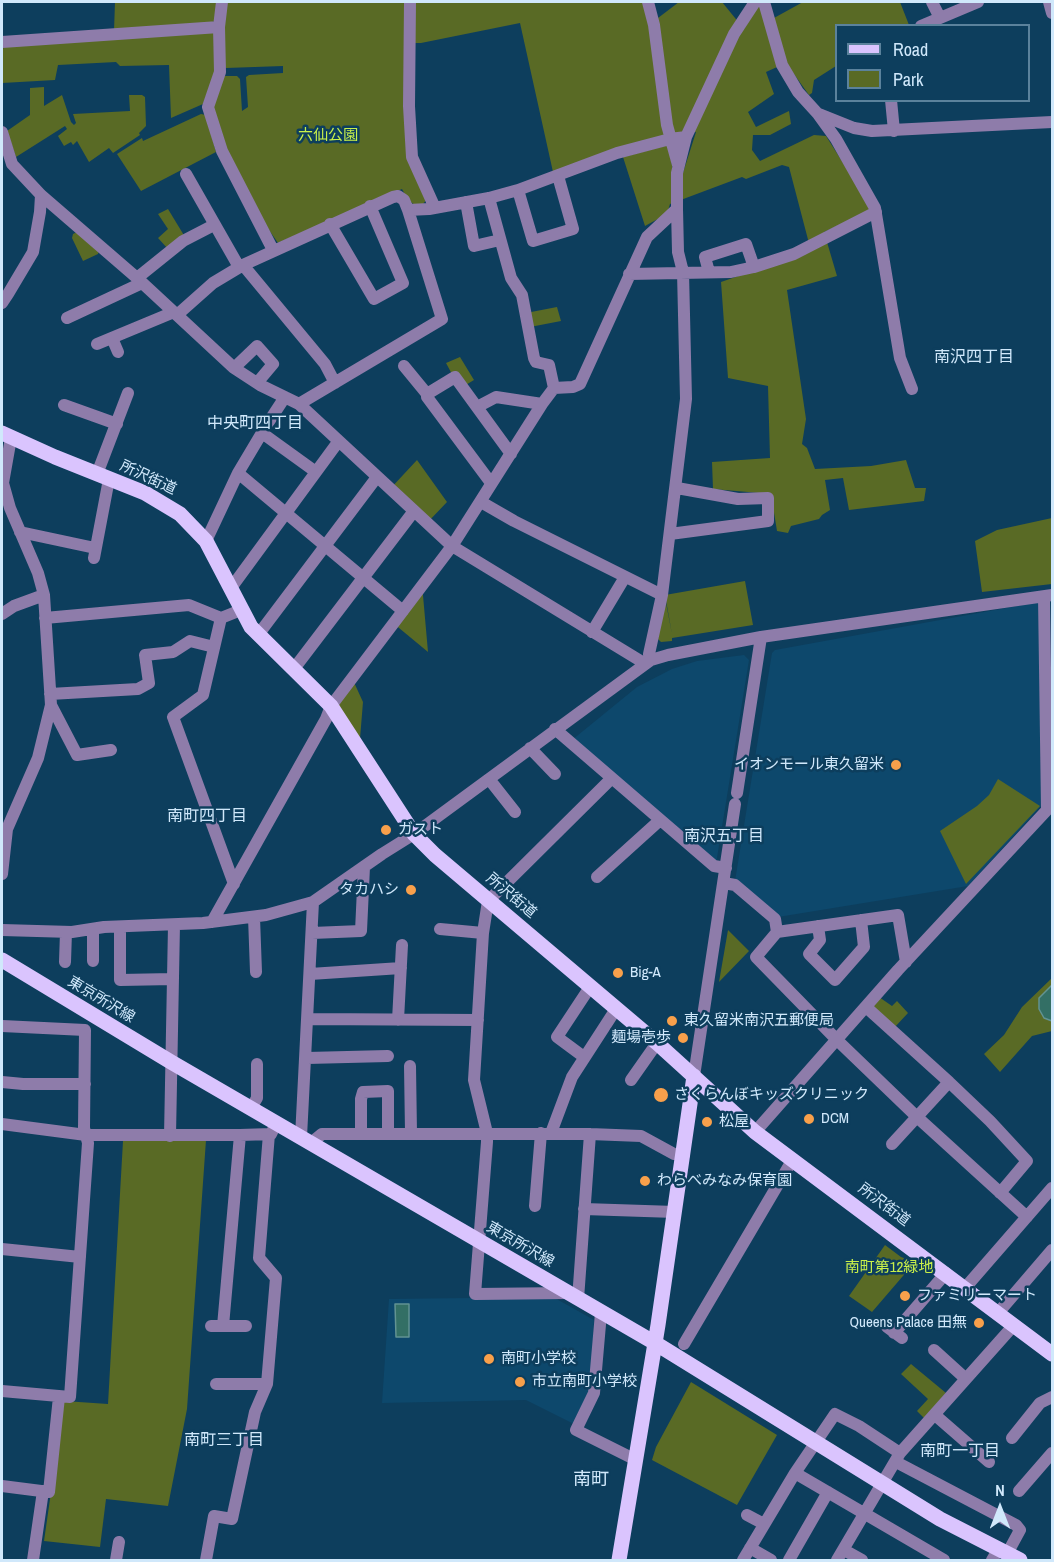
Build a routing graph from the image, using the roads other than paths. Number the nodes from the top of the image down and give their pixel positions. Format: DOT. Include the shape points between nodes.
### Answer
graph roads {
  1 [pos="222,2"];
  2 [pos="410,2"];
  3 [pos="648,2"];
  4 [pos="755,2"];
  5 [pos="764,2"];
  6 [pos="932,2"];
  7 [pos="978,2"];
  8 [pos="1049,2"];
  9 [pos="1053,13"];
  10 [pos="940,18"];
  11 [pos="926,24"];
  12 [pos="219,27"];
  13 [pos="2,42"];
  14 [pos="891,102"];
  15 [pos="818,114"];
  16 [pos="1053,122"];
  17 [pos="856,128"];
  18 [pos="894,131"];
  19 [pos="2,132"];
  20 [pos="686,137"];
  21 [pos="670,139"];
  22 [pos="836,139"];
  23 [pos="5,155"];
  24 [pos="679,166"];
  25 [pos="186,174"];
  26 [pos="558,176"];
  27 [pos="518,189"];
  28 [pos="41,195"];
  29 [pos="489,198"];
  30 [pos="466,202"];
  31 [pos="370,206"];
  32 [pos="435,208"];
  33 [pos="677,209"];
  34 [pos="408,210"];
  35 [pos="876,212"];
  36 [pos="330,224"];
  37 [pos="214,225"];
  38 [pos="500,240"];
  39 [pos="273,250"];
  40 [pos="241,266"];
  41 [pos="754,267"];
  42 [pos="629,273"];
  43 [pos="683,273"];
  44 [pos="709,273"];
  45 [pos="140,281"];
  46 [pos="2,303"];
  47 [pos="176,314"];
  48 [pos="67,318"];
  49 [pos="112,338"];
  50 [pos="97,344"];
  51 [pos="118,352"];
  52 [pos="404,366"];
  53 [pos="234,368"];
  54 [pos="257,383"];
  55 [pos="335,383"];
  56 [pos="554,388"];
  57 [pos="912,389"];
  58 [pos="128,393"];
  59 [pos="428,394"];
  60 [pos="285,397"];
  61 [pos="299,404"];
  62 [pos="542,404"];
  63 [pos="64,405"];
  64 [pos="477,407"];
  65 [pos="117,424"];
  66 [pos="262,433"];
  67 [pos="6,436"];
  68 [pos="338,442"];
  69 [pos="511,454"];
  70 [pos="316,472"];
  71 [pos="238,473"];
  72 [pos="103,477"];
  73 [pos="377,477"];
  74 [pos="491,483"];
  75 [pos="677,488"];
  76 [pos="481,502"];
  77 [pos="414,511"];
  78 [pos="286,514"];
  79 [pos="20,532"];
  80 [pos="670,534"];
  81 [pos="206,541"];
  82 [pos="326,546"];
  83 [pos="452,546"];
  84 [pos="625,576"];
  85 [pos="363,577"];
  86 [pos="231,588"];
  87 [pos="44,595"];
  88 [pos="662,595"];
  89 [pos="1048,596"];
  90 [pos="241,610"];
  91 [pos="403,611"];
  92 [pos="2,614"];
  93 [pos="45,618"];
  94 [pos="220,618"];
  95 [pos="1048,629"];
  96 [pos="592,632"];
  97 [pos="258,635"];
  98 [pos="761,637"];
  99 [pos="214,647"];
  100 [pos="648,662"];
  101 [pos="293,670"];
  102 [pos="51,700"];
  103 [pos="331,706"];
  104 [pos="1049,723"];
  105 [pos="555,729"];
  106 [pos="530,748"];
  107 [pos="111,750"];
  108 [pos="555,774"];
  109 [pos="611,779"];
  110 [pos="489,780"];
  111 [pos="1050,811"];
  112 [pos="515,812"];
  113 [pos="659,821"];
  114 [pos="4,829"];
  115 [pos="414,834"];
  116 [pos="364,867"];
  117 [pos="726,868"];
  118 [pos="2,874"];
  119 [pos="597,877"];
  120 [pos="724,883"];
  121 [pos="234,884"];
  122 [pos="488,901"];
  123 [pos="313,902"];
  124 [pos="254,916"];
  125 [pos="861,920"];
  126 [pos="212,922"];
  127 [pos="174,925"];
  128 [pos="818,926"];
  129 [pos="120,927"];
  130 [pos="93,929"];
  131 [pos="440,929"];
  132 [pos="2,930"];
  133 [pos="66,932"];
  134 [pos="777,932"];
  135 [pos="312,933"];
  136 [pos="483,933"];
  137 [pos="402,945"];
  138 [pos="2,960"];
  139 [pos="93,961"];
  140 [pos="65,962"];
  141 [pos="906,962"];
  142 [pos="401,968"];
  143 [pos="256,972"];
  144 [pos="310,974"];
  145 [pos="173,979"];
  146 [pos="590,987"];
  147 [pos="866,1007"];
  148 [pos="616,1009"];
  149 [pos="308,1019"];
  150 [pos="398,1020"];
  151 [pos="478,1020"];
  152 [pos="2,1026"];
  153 [pos="837,1040"];
  154 [pos="657,1043"];
  155 [pos="388,1056"];
  156 [pos="307,1058"];
  157 [pos="584,1058"];
  158 [pos="171,1062"];
  159 [pos="257,1064"];
  160 [pos="410,1066"];
  161 [pos="694,1076"];
  162 [pos="631,1080"];
  163 [pos="2,1082"];
  164 [pos="949,1082"];
  165 [pos="85,1083"];
  166 [pos="251,1108"];
  167 [pos="917,1117"];
  168 [pos="2,1124"];
  169 [pos="273,1129"];
  170 [pos="755,1132"];
  171 [pos="361,1133"];
  172 [pos="411,1133"];
  173 [pos="487,1133"];
  174 [pos="546,1133"];
  175 [pos="388,1134"];
  176 [pos="590,1134"];
  177 [pos="86,1135"];
  178 [pos="240,1135"];
  179 [pos="170,1136"];
  180 [pos="306,1140"];
  181 [pos="892,1144"];
  182 [pos="684,1155"];
  183 [pos="793,1159"];
  184 [pos="1053,1188"];
  185 [pos="1000,1193"];
  186 [pos="536,1206"];
  187 [pos="584,1209"];
  188 [pos="675,1212"];
  189 [pos="1027,1217"];
  190 [pos="480,1242"];
  191 [pos="1051,1246"];
  192 [pos="2,1249"];
  193 [pos="80,1257"];
  194 [pos="946,1273"];
  195 [pos="964,1288"];
  196 [pos="573,1296"];
  197 [pos="601,1312"];
  198 [pos="998,1312"];
  199 [pos="1014,1324"];
  200 [pos="246,1326"];
  201 [pos="894,1333"];
  202 [pos="655,1343"];
  203 [pos="684,1344"];
  204 [pos="934,1350"];
  205 [pos="1052,1354"];
  206 [pos="966,1379"];
  207 [pos="216,1384"];
  208 [pos="267,1384"];
  209 [pos="2,1391"];
  210 [pos="59,1396"];
  211 [pos="1053,1397"];
  212 [pos="935,1415"];
  213 [pos="1014,1430"];
  214 [pos="815,1443"];
  215 [pos="1053,1453"];
  216 [pos="898,1457"];
  217 [pos="636,1460"];
  218 [pos="989,1462"];
  219 [pos="795,1473"];
  220 [pos="882,1484"];
  221 [pos="2,1486"];
  222 [pos="42,1491"];
  223 [pos="1019,1491"];
  224 [pos="828,1492"];
  225 [pos="865,1514"];
  226 [pos="747,1515"];
  227 [pos="764,1524"];
  228 [pos="119,1542"];
  229 [pos="750,1548"];
  230 [pos="840,1555"];
  231 [pos="1004,1556"];
  232 [pos="33,1560"];
  233 [pos="116,1560"];
  234 [pos="206,1560"];
  235 [pos="619,1560"];
  236 [pos="743,1560"];
  237 [pos="771,1560"];
  238 [pos="789,1560"];
  239 [pos="862,1560"];
  240 [pos="944,1560"];
  1 -- 12 [label="street"];
  2 -- 32 [label="street" via="412,157"];
  3 -- 21 [label="street"];
  4 -- 20 [label="street" via="734,33"];
  5 -- 15 [label="street" via="782,65 798,92"];
  6 -- 10 [label="street"];
  7 -- 10 [label="street"];
  8 -- 9 [label="street"];
  10 -- 11 [label="street"];
  12 -- 13 [label="street"];
  12 -- 39 [label="street" via="220,72 208,106 222,151"];
  14 -- 18 [label="street"];
  15 -- 17 [label="street"];
  15 -- 22 [label="street"];
  16 -- 18 [label="street"];
  17 -- 18 [label="street"];
  17 -- 22 [label="street"];
  19 -- 23 [label="street"];
  20 -- 21 [label="street"];
  20 -- 24 [label="street"];
  21 -- 24 [label="street"];
  21 -- 26 [label="street" via="617,153"];
  22 -- 35 [label="street"];
  23 -- 28 [label="street"];
  24 -- 33 [label="street"];
  25 -- 37 [label="street"];
  26 -- 27 [label="street"];
  26 -- 27 [label="street" via="573,229 533,241"];
  27 -- 29 [label="street"];
  28 -- 45 [label="street"];
  28 -- 46 [label="street" via="33,252"];
  29 -- 30 [label="street"];
  29 -- 38 [label="street"];
  30 -- 32 [label="street"];
  30 -- 38 [label="street" via="474,246"];
  31 -- 34 [label="street" via="398,196 405,200"];
  31 -- 36 [label="street"];
  31 -- 36 [label="street" via="403,283 374,299"];
  32 -- 34 [label="street"];
  33 -- 42 [label="street" via="646,237"];
  33 -- 43 [label="street" via="678,252"];
  34 -- 55 [label="street" via="442,319"];
  35 -- 41 [label="street" via="794,254"];
  35 -- 57 [label="street" via="900,358"];
  36 -- 39 [label="street"];
  37 -- 40 [label="street"];
  37 -- 45 [label="street" via="183,241"];
  38 -- 56 [label="street" via="511,278 522,295 534,358 549,365"];
  39 -- 40 [label="street"];
  40 -- 47 [label="street"];
  40 -- 55 [label="street" via="325,364"];
  41 -- 44 [label="street"];
  41 -- 44 [label="street" via="746,244 705,257"];
  42 -- 43 [label="street"];
  42 -- 56 [label="street" via="580,384"];
  43 -- 44 [label="street"];
  43 -- 75 [label="street" via="687,390"];
  45 -- 47 [label="street"];
  45 -- 48 [label="street" via="88,314"];
  47 -- 49 [label="street"];
  47 -- 53 [label="street"];
  49 -- 50 [label="street"];
  49 -- 51 [label="street"];
  52 -- 59 [label="street"];
  53 -- 54 [label="street"];
  53 -- 54 [label="street" via="256,346 273,364"];
  54 -- 60 [label="street"];
  55 -- 61 [label="street"];
  56 -- 62 [label="street"];
  58 -- 65 [label="street"];
  59 -- 64 [label="street" via="455,377"];
  59 -- 74 [label="street"];
  60 -- 61 [label="street"];
  60 -- 66 [label="street"];
  61 -- 68 [label="street"];
  62 -- 64 [label="street" via="496,397"];
  62 -- 69 [label="street"];
  63 -- 65 [label="street"];
  64 -- 69 [label="street"];
  65 -- 72 [label="street"];
  66 -- 70 [label="street"];
  66 -- 71 [label="street"];
  67 -- 72 [label="main road, 所沢街道"];
  67 -- 79 [label="street" via="3,483"];
  68 -- 70 [label="street"];
  68 -- 73 [label="street"];
  69 -- 74 [label="street"];
  70 -- 78 [label="street"];
  71 -- 78 [label="street"];
  71 -- 81 [label="street"];
  72 -- 79 [label="street" via="94,553"];
  72 -- 81 [label="main road, 所沢街道" via="165,504"];
  73 -- 77 [label="street"];
  73 -- 82 [label="street"];
  74 -- 76 [label="street"];
  75 -- 80 [label="street"];
  75 -- 80 [label="street" via="738,499 768,498 768,521"];
  76 -- 83 [label="street"];
  76 -- 84 [label="street"];
  77 -- 83 [label="street"];
  77 -- 85 [label="street"];
  78 -- 82 [label="street"];
  78 -- 86 [label="street"];
  79 -- 87 [label="street"];
  80 -- 88 [label="street"];
  81 -- 86 [label="main road, 所沢街道"];
  82 -- 85 [label="street"];
  82 -- 97 [label="street"];
  83 -- 91 [label="street"];
  83 -- 96 [label="street"];
  84 -- 88 [label="street"];
  84 -- 96 [label="street"];
  85 -- 91 [label="street"];
  85 -- 101 [label="street"];
  86 -- 90 [label="main road, 所沢街道"];
  87 -- 92 [label="street"];
  87 -- 93 [label="street"];
  88 -- 100 [label="street"];
  89 -- 95 [label="street"];
  89 -- 98 [label="street"];
  90 -- 94 [label="street"];
  90 -- 97 [label="main road, 所沢街道"];
  91 -- 103 [label="street"];
  93 -- 94 [label="street" via="189,605"];
  93 -- 102 [label="street"];
  94 -- 99 [label="street"];
  95 -- 104 [label="street"];
  96 -- 100 [label="street"];
  97 -- 101 [label="main road, 所沢街道"];
  98 -- 100 [label="street"];
  98 -- 117 [label="street"];
  99 -- 102 [label="street" via="190,641 173,652 145,655 149,683 138,689"];
  99 -- 121 [label="street" via="203,695 173,717"];
  100 -- 105 [label="street"];
  101 -- 103 [label="main road, 所沢街道"];
  102 -- 107 [label="street" via="77,755"];
  102 -- 114 [label="street" via="38,758"];
  103 -- 115 [label="main road, 所沢街道"];
  103 -- 121 [label="street"];
  104 -- 111 [label="street"];
  105 -- 106 [label="street"];
  105 -- 109 [label="street"];
  106 -- 108 [label="street"];
  106 -- 110 [label="street"];
  109 -- 113 [label="street"];
  109 -- 122 [label="street"];
  110 -- 112 [label="street"];
  110 -- 115 [label="street"];
  111 -- 141 [label="street"];
  113 -- 117 [label="street" via="714,866"];
  113 -- 119 [label="street"];
  114 -- 118 [label="street"];
  115 -- 116 [label="street"];
  115 -- 122 [label="main road, 所沢街道"];
  116 -- 123 [label="street"];
  116 -- 135 [label="street" via="361,931"];
  117 -- 120 [label="street"];
  120 -- 134 [label="street" via="735,885 775,919"];
  120 -- 161 [label="street"];
  121 -- 126 [label="street"];
  122 -- 136 [label="street"];
  122 -- 146 [label="main road, 所沢街道"];
  123 -- 124 [label="street"];
  123 -- 135 [label="street"];
  124 -- 126 [label="street"];
  124 -- 143 [label="street"];
  125 -- 128 [label="street"];
  125 -- 128 [label="street" via="864,947 835,980 809,954 820,940"];
  125 -- 141 [label="street" via="898,915"];
  126 -- 127 [label="street"];
  127 -- 129 [label="street"];
  127 -- 145 [label="street"];
  128 -- 134 [label="street"];
  129 -- 130 [label="street"];
  129 -- 145 [label="street" via="120,980"];
  130 -- 133 [label="street"];
  130 -- 139 [label="street"];
  131 -- 136 [label="street"];
  132 -- 133 [label="street"];
  133 -- 140 [label="street"];
  134 -- 153 [label="street" via="756,957"];
  135 -- 144 [label="street"];
  136 -- 151 [label="street"];
  137 -- 142 [label="street"];
  138 -- 158 [label="main road, 東京所沢線"];
  141 -- 147 [label="street"];
  142 -- 144 [label="street"];
  142 -- 150 [label="street"];
  144 -- 149 [label="street"];
  145 -- 158 [label="street"];
  146 -- 148 [label="main road, 所沢街道"];
  146 -- 157 [label="street" via="557,1037"];
  147 -- 153 [label="street"];
  147 -- 164 [label="street"];
  148 -- 154 [label="main road, 所沢街道"];
  148 -- 157 [label="street"];
  149 -- 150 [label="street"];
  149 -- 156 [label="street"];
  150 -- 151 [label="street"];
  151 -- 173 [label="street" via="474,1080"];
  152 -- 165 [label="street" via="85,1030"];
  153 -- 167 [label="street"];
  153 -- 170 [label="street"];
  154 -- 161 [label="main road, 所沢街道"];
  154 -- 162 [label="street"];
  155 -- 156 [label="street"];
  156 -- 180 [label="street"];
  157 -- 174 [label="street"];
  158 -- 166 [label="main road, 東京所沢線"];
  158 -- 179 [label="street"];
  159 -- 166 [label="street" via="257,1098"];
  160 -- 172 [label="street"];
  161 -- 170 [label="main road, 所沢街道"];
  161 -- 182 [label="main road"];
  163 -- 165 [label="street"];
  164 -- 167 [label="street"];
  164 -- 185 [label="street" via="1027,1161"];
  165 -- 177 [label="street"];
  166 -- 169 [label="main road, 東京所沢線"];
  167 -- 181 [label="street"];
  167 -- 185 [label="street"];
  168 -- 177 [label="street"];
  169 -- 178 [label="street"];
  169 -- 180 [label="main road, 東京所沢線"];
  169 -- 208 [label="street" via="259,1258 276,1278"];
  170 -- 183 [label="main road, 所沢街道"];
  171 -- 175 [label="street"];
  171 -- 175 [label="street" via="363,1092 388,1091"];
  171 -- 180 [label="street" via="322,1134"];
  172 -- 173 [label="street"];
  172 -- 175 [label="street"];
  173 -- 174 [label="street"];
  173 -- 190 [label="street"];
  174 -- 176 [label="street"];
  174 -- 186 [label="street"];
  176 -- 182 [label="street" via="641,1136 674,1154"];
  176 -- 187 [label="street"];
  177 -- 179 [label="street"];
  177 -- 193 [label="street"];
  178 -- 179 [label="street"];
  178 -- 200 [label="street" via="217,1326"];
  180 -- 190 [label="main road, 東京所沢線"];
  182 -- 188 [label="main road"];
  183 -- 194 [label="main road, 所沢街道"];
  183 -- 203 [label="street"];
  184 -- 189 [label="street"];
  185 -- 189 [label="street"];
  187 -- 188 [label="street"];
  187 -- 196 [label="street"];
  188 -- 202 [label="main road"];
  189 -- 195 [label="street"];
  190 -- 196 [label="main road, 東京所沢線"];
  190 -- 196 [label="street" via="475,1294"];
  191 -- 198 [label="street"];
  192 -- 193 [label="street"];
  193 -- 210 [label="street" via="70,1397"];
  194 -- 195 [label="main road, 所沢街道"];
  194 -- 201 [label="street"];
  195 -- 198 [label="main road, 所沢街道"];
  196 -- 197 [label="main road, 東京所沢線"];
  197 -- 202 [label="main road, 東京所沢線"];
  197 -- 217 [label="street" via="594,1393 576,1430"];
  198 -- 199 [label="main road, 所沢街道"];
  199 -- 205 [label="main road, 所沢街道"];
  199 -- 206 [label="street"];
  202 -- 214 [label="main road, 東京所沢線"];
  202 -- 217 [label="main road"];
  204 -- 206 [label="street"];
  206 -- 212 [label="street"];
  207 -- 208 [label="street"];
  208 -- 234 [label="street" via="255,1412 232,1519 214,1516"];
  209 -- 210 [label="street"];
  210 -- 222 [label="street" via="49,1492"];
  211 -- 213 [label="street" via="1040,1403"];
  212 -- 216 [label="street"];
  212 -- 218 [label="street"];
  214 -- 216 [label="street" via="835,1414 860,1426"];
  214 -- 219 [label="street"];
  214 -- 220 [label="main road, 東京所沢線"];
  215 -- 223 [label="street"];
  216 -- 220 [label="street"];
  216 -- 231 [label="street" via="1016,1525 1020,1530"];
  217 -- 235 [label="main road"];
  219 -- 224 [label="street"];
  219 -- 227 [label="street"];
  220 -- 225 [label="street"];
  220 -- 231 [label="main road, 東京所沢線"];
  221 -- 222 [label="street"];
  222 -- 232 [label="street"];
  224 -- 225 [label="street"];
  224 -- 238 [label="street"];
  225 -- 230 [label="street"];
  225 -- 240 [label="street"];
  226 -- 227 [label="street"];
  227 -- 229 [label="street"];
  228 -- 233 [label="street"];
  229 -- 236 [label="street"];
  229 -- 237 [label="street"];
  230 -- 239 [label="street"];
}
